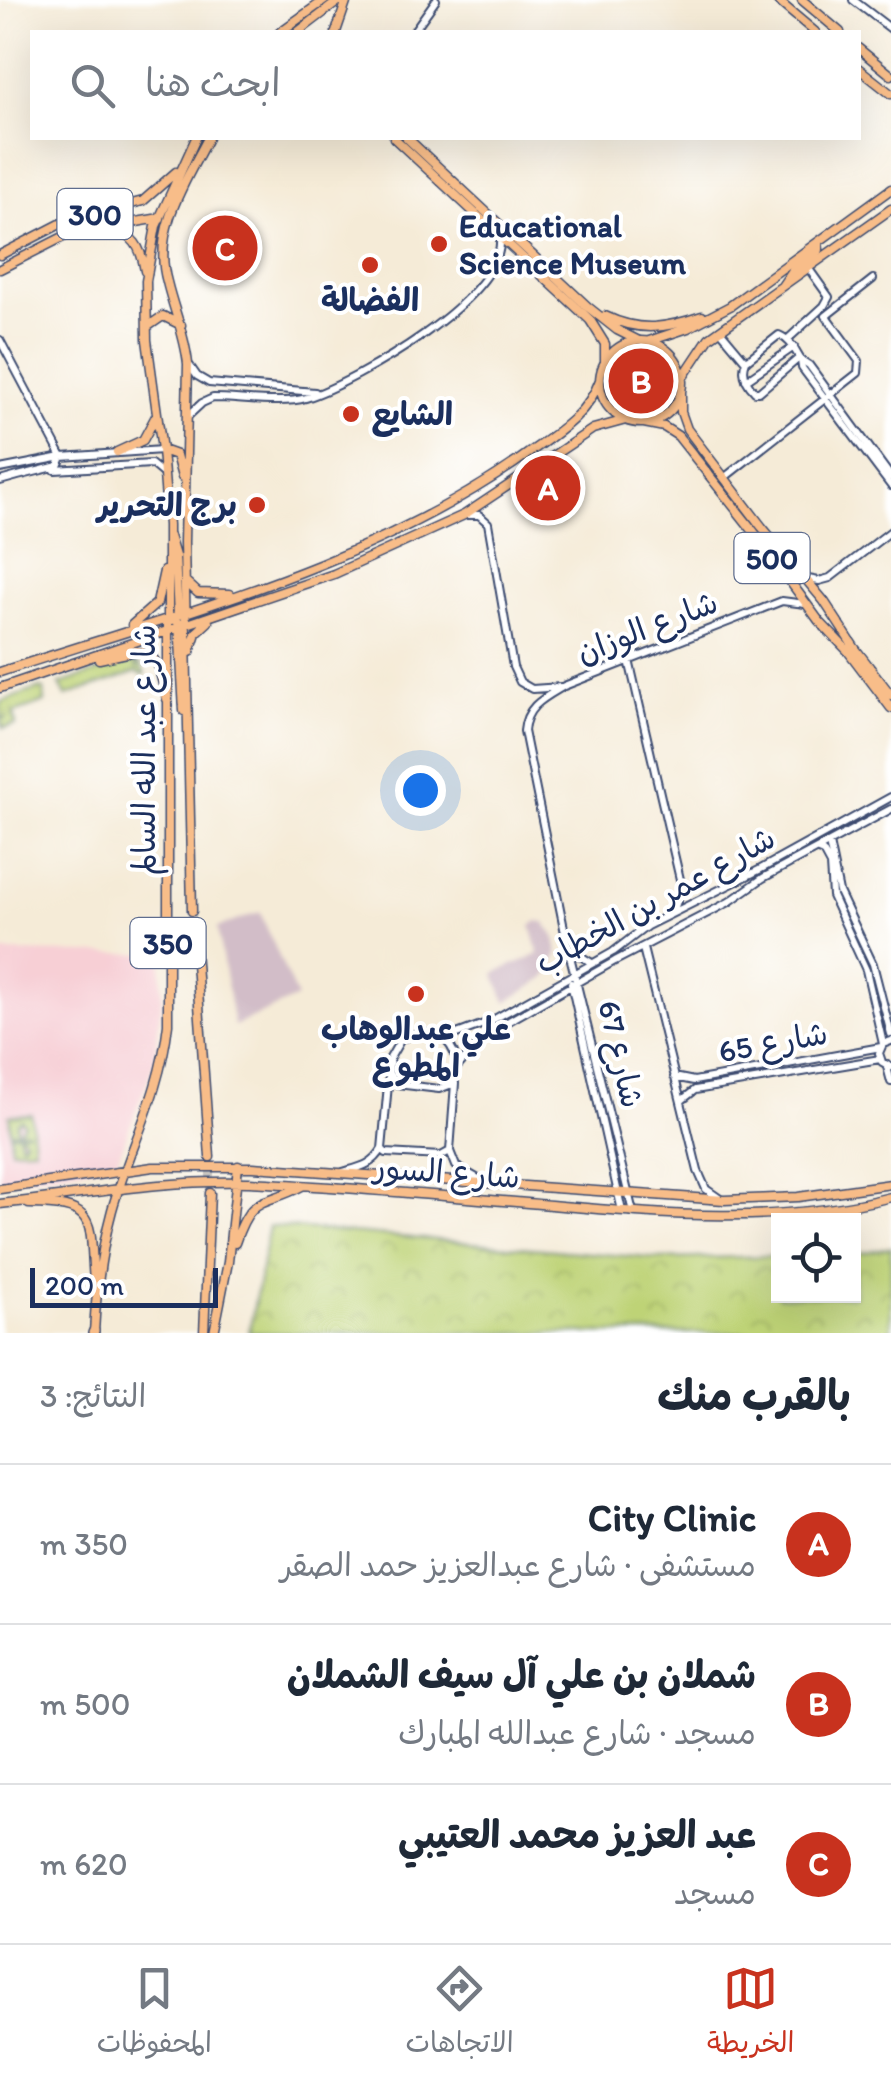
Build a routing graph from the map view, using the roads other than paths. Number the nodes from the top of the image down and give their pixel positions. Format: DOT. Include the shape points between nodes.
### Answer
graph roads {
  1 [pos="325,0"];
  2 [pos="343,0"];
  3 [pos="436,0"];
  4 [pos="776,0"];
  5 [pos="802,0"];
  6 [pos="853,0"];
  7 [pos="308,19"];
  8 [pos="299,29"];
  9 [pos="316,30"];
  10 [pos="336,30"];
  11 [pos="414,30"];
  12 [pos="815,30"];
  13 [pos="837,30"];
  14 [pos="891,30"];
  15 [pos="861,50"];
  16 [pos="861,70"];
  17 [pos="891,75"];
  18 [pos="891,94"];
  19 [pos="195,140"];
  20 [pos="207,140"];
  21 [pos="396,140"];
  22 [pos="409,140"];
  23 [pos="182,165"];
  24 [pos="891,188"];
  25 [pos="126,207"];
  26 [pos="891,209"];
  27 [pos="172,210"];
  28 [pos="159,218"];
  29 [pos="129,224"];
  30 [pos="100,227"];
  31 [pos="500,237"];
  32 [pos="818,242"];
  33 [pos="0,255"];
  34 [pos="521,256"];
  35 [pos="499,259"];
  36 [pos="809,269"];
  37 [pos="0,270"];
  38 [pos="873,279"];
  39 [pos="146,282"];
  40 [pos="780,290"];
  41 [pos="730,306"];
  42 [pos="588,307"];
  43 [pos="181,325"];
  44 [pos="146,327"];
  45 [pos="720,330"];
  46 [pos="788,338"];
  47 [pos="0,340"];
  48 [pos="642,341"];
  49 [pos="794,347"];
  50 [pos="800,359"];
  51 [pos="746,360"];
  52 [pos="605,362"];
  53 [pos="188,364"];
  54 [pos="600,380"];
  55 [pos="682,380"];
  56 [pos="746,380"];
  57 [pos="222,385"];
  58 [pos="681,391"];
  59 [pos="316,392"];
  60 [pos="828,397"];
  61 [pos="220,398"];
  62 [pos="157,412"];
  63 [pos="188,417"];
  64 [pos="626,420"];
  65 [pos="644,423"];
  66 [pos="162,450"];
  67 [pos="117,452"];
  68 [pos="62,457"];
  69 [pos="0,470"];
  70 [pos="18,476"];
  71 [pos="164,476"];
  72 [pos="891,477"];
  73 [pos="724,478"];
  74 [pos="0,481"];
  75 [pos="891,486"];
  76 [pos="464,515"];
  77 [pos="891,531"];
  78 [pos="168,534"];
  79 [pos="184,542"];
  80 [pos="167,552"];
  81 [pos="786,554"];
  82 [pos="775,563"];
  83 [pos="830,578"];
  84 [pos="808,579"];
  85 [pos="185,581"];
  86 [pos="237,594"];
  87 [pos="824,600"];
  88 [pos="805,604"];
  89 [pos="178,613"];
  90 [pos="220,615"];
  91 [pos="835,616"];
  92 [pos="822,625"];
  93 [pos="178,628"];
  94 [pos="126,630"];
  95 [pos="104,638"];
  96 [pos="630,660"];
  97 [pos="70,664"];
  98 [pos="0,672"];
  99 [pos="41,674"];
  100 [pos="187,681"];
  101 [pos="564,686"];
  102 [pos="0,688"];
  103 [pos="891,695"];
  104 [pos="170,708"];
  105 [pos="891,708"];
  106 [pos="187,721"];
  107 [pos="524,731"];
  108 [pos="891,797"];
  109 [pos="891,808"];
  110 [pos="828,843"];
  111 [pos="816,849"];
  112 [pos="719,887"];
  113 [pos="682,888"];
  114 [pos="701,898"];
  115 [pos="729,902"];
  116 [pos="192,912"];
  117 [pos="672,913"];
  118 [pos="647,926"];
  119 [pos="656,940"];
  120 [pos="568,948"];
  121 [pos="642,948"];
  122 [pos="195,950"];
  123 [pos="593,964"];
  124 [pos="574,980"];
  125 [pos="468,1031"];
  126 [pos="440,1036"];
  127 [pos="887,1041"];
  128 [pos="476,1045"];
  129 [pos="880,1059"];
  130 [pos="889,1066"];
  131 [pos="457,1071"];
  132 [pos="389,1073"];
  133 [pos="674,1076"];
  134 [pos="891,1082"];
  135 [pos="680,1102"];
  136 [pos="382,1148"];
  137 [pos="450,1151"];
  138 [pos="210,1158"];
  139 [pos="238,1166"];
  140 [pos="127,1170"];
  141 [pos="337,1174"];
  142 [pos="237,1182"];
  143 [pos="891,1184"];
  144 [pos="490,1185"];
  145 [pos="120,1186"];
  146 [pos="302,1186"];
  147 [pos="0,1189"];
  148 [pos="210,1193"];
  149 [pos="618,1194"];
  150 [pos="629,1195"];
  151 [pos="891,1197"];
  152 [pos="724,1200"];
  153 [pos="0,1204"];
  154 [pos="622,1211"];
  155 [pos="633,1212"];
  156 [pos="228,1262"];
  157 [pos="96,1298"];
  158 [pos="94,1332"];
  159 [pos="204,1333"];
  160 [pos="214,1333"];
  1 -- 7 [label="main road"];
  2 -- 7 [label="main road"];
  2 -- 10 [label="main road"];
  3 -- 11 [label="street"];
  4 -- 12 [label="main road"];
  5 -- 13 [label="main road"];
  6 -- 14 [label="street"];
  7 -- 8 [label="main road"];
  7 -- 9 [label="main road"];
  15 -- 17 [label="main road"];
  16 -- 18 [label="main road"];
  19 -- 23 [label="main road, شارع عبد الله السالم"];
  20 -- 27 [label="main road"];
  21 -- 31 [label="main road"];
  22 -- 42 [label="main road"];
  23 -- 25 [label="main road, 300" via="155,193"];
  23 -- 28 [label="main road, شارع عبد الله السالم / 350"];
  24 -- 32 [label="main road"];
  25 -- 29 [label="main road" via="136,214"];
  25 -- 33 [label="main road, 300" via="66,221"];
  26 -- 36 [label="main road"];
  27 -- 28 [label="main road, 300"];
  27 -- 43 [label="main road, شارع عبد الله السالم / 350" via="164,268"];
  28 -- 29 [label="main road, 300"];
  28 -- 39 [label="main road, شارع عبد الله السالم / 350"];
  29 -- 30 [label="main road, 300"];
  30 -- 37 [label="main road, 300" via="63,237"];
  30 -- 39 [label="main road" via="136,242"];
  31 -- 34 [label="main road"];
  31 -- 35 [label="street"];
  32 -- 40 [label="main road" via="819,250"];
  32 -- 41 [label="main road"];
  34 -- 35 [label="street"];
  34 -- 52 [label="main road" via="598,328"];
  35 -- 59 [label="street" via="434,329"];
  36 -- 40 [label="main road"];
  36 -- 46 [label="street" via="829,297"];
  38 -- 60 [label="street" via="826,316 860,365"];
  39 -- 44 [label="main road, شارع عبد الله السالم / 350"];
  40 -- 45 [label="main road"];
  41 -- 42 [label="main road" via="654,329 626,325"];
  41 -- 48 [label="main road"];
  42 -- 48 [label="main road"];
  43 -- 44 [label="main road" via="163,316"];
  43 -- 53 [label="main road, شارع عبد الله السالم / 350"];
  44 -- 62 [label="main road, شارع عبد الله السالم / 350"];
  45 -- 51 [label="street"];
  45 -- 55 [label="main road"];
  46 -- 49 [label="street"];
  46 -- 51 [label="street" via="779,335"];
  47 -- 68 [label="street"];
  48 -- 52 [label="main road" via="621,346"];
  48 -- 55 [label="main road" via="671,355"];
  49 -- 50 [label="street"];
  49 -- 56 [label="street"];
  50 -- 56 [label="street" via="758,392"];
  50 -- 60 [label="street"];
  51 -- 56 [label="street"];
  52 -- 54 [label="main road"];
  53 -- 57 [label="street" via="202,380"];
  53 -- 63 [label="main road, شارع عبد الله السالم / 350"];
  54 -- 64 [label="main road" via="608,406"];
  54 -- 86 [label="main road" via="575,418 462,497 389,534"];
  55 -- 58 [label="main road"];
  57 -- 59 [label="street"];
  57 -- 61 [label="street" via="216,390"];
  58 -- 65 [label="main road" via="666,414"];
  58 -- 73 [label="main road, 500" via="684,424"];
  59 -- 61 [label="street" via="297,399"];
  60 -- 72 [label="street"];
  60 -- 73 [label="street"];
  60 -- 75 [label="street"];
  61 -- 63 [label="street"];
  62 -- 66 [label="main road, شارع عبد الله السالم / 350"];
  62 -- 67 [label="main road" via="142,440"];
  63 -- 79 [label="main road, شارع عبد الله السالم / 350"];
  64 -- 65 [label="main road"];
  64 -- 76 [label="main road" via="593,429"];
  65 -- 82 [label="main road, 500" via="678,436"];
  66 -- 67 [label="street"];
  66 -- 71 [label="main road, شارع عبد الله السالم / 350"];
  66 -- 79 [label="main road" via="179,458"];
  67 -- 68 [label="street"];
  68 -- 69 [label="street"];
  68 -- 70 [label="street" via="58,466"];
  70 -- 71 [label="street" via="141,463"];
  70 -- 74 [label="street"];
  71 -- 78 [label="main road, شارع عبد الله السالم / 350"];
  73 -- 81 [label="main road, 500"];
  76 -- 90 [label="main road" via="334,574"];
  76 -- 101 [label="street, شارع الوزان" via="479,514 488,523 516,676 532,689"];
  77 -- 83 [label="street"];
  78 -- 80 [label="main road, شارع عبد الله السالم / 350"];
  78 -- 89 [label="main road"];
  79 -- 85 [label="main road, شارع عبد الله السالم / 350"];
  80 -- 89 [label="main road, شارع عبد الله السالم / 350"];
  80 -- 94 [label="main road" via="158,601"];
  81 -- 82 [label="main road"];
  81 -- 84 [label="main road, 500"];
  82 -- 88 [label="main road, 500"];
  83 -- 84 [label="street"];
  83 -- 87 [label="street"];
  84 -- 87 [label="main road, 500"];
  85 -- 86 [label="main road" via="198,593"];
  85 -- 89 [label="main road, شارع عبد الله السالم / 350"];
  86 -- 89 [label="main road"];
  87 -- 91 [label="main road, 500"];
  88 -- 92 [label="main road, 500"];
  88 -- 96 [label="street, شارع الوزان" via="782,601"];
  89 -- 93 [label="main road, شارع عبد الله السالم / 350"];
  89 -- 93 [label="main road, شارع عبد الله السالم / 350"];
  89 -- 94 [label="main road"];
  90 -- 93 [label="main road"];
  90 -- 100 [label="main road" via="193,638"];
  91 -- 92 [label="main road"];
  91 -- 103 [label="main road, 500"];
  92 -- 105 [label="main road, 500"];
  93 -- 97 [label="main road"];
  93 -- 100 [label="main road, شارع عبد الله السالم / 350"];
  93 -- 104 [label="main road, شارع عبد الله السالم / 350"];
  93 -- 106 [label="main road"];
  94 -- 95 [label="main road"];
  95 -- 98 [label="main road"];
  95 -- 99 [label="main road" via="101,650"];
  96 -- 101 [label="street, شارع الوزان"];
  96 -- 113 [label="street"];
  97 -- 99 [label="main road"];
  97 -- 104 [label="main road" via="149,653"];
  99 -- 102 [label="main road"];
  100 -- 106 [label="main road, شارع عبد الله السالم / 350"];
  101 -- 107 [label="street, شارع الوزان" via="536,702"];
  104 -- 140 [label="main road, شارع عبد الله السالم / 350" via="168,1024 156,1091"];
  106 -- 116 [label="main road, شارع عبد الله السالم / 350"];
  107 -- 120 [label="street, شارع 67"];
  108 -- 112 [label="street, شارع عمر بن الخطاب"];
  109 -- 110 [label="street, شارع عمر بن الخطاب"];
  110 -- 111 [label="street, شارع عمر بن الخطاب"];
  110 -- 127 [label="street" via="839,892 873,964"];
  111 -- 115 [label="street, شارع عمر بن الخطاب"];
  111 -- 127 [label="street" via="830,865 832,896 866,970"];
  112 -- 114 [label="street, شارع عمر بن الخطاب"];
  112 -- 115 [label="street" via="730,891"];
  113 -- 114 [label="street" via="690,898"];
  113 -- 117 [label="street"];
  114 -- 117 [label="street, شارع عمر بن الخطاب"];
  115 -- 119 [label="street, شارع عمر بن الخطاب"];
  117 -- 118 [label="street, شارع عمر بن الخطاب"];
  118 -- 119 [label="street" via="646,937"];
  118 -- 123 [label="street, شارع عمر بن الخطاب"];
  119 -- 121 [label="street, شارع عمر بن الخطاب"];
  120 -- 123 [label="street"];
  120 -- 124 [label="street, شارع 67"];
  121 -- 124 [label="street, شارع عمر بن الخطاب"];
  121 -- 133 [label="street"];
  122 -- 138 [label="main road, 350"];
  123 -- 124 [label="street, شارع عمر بن الخطاب"];
  124 -- 125 [label="street, شارع عمر بن الخطاب"];
  124 -- 128 [label="street, شارع عمر بن الخطاب"];
  124 -- 149 [label="street, شارع 67"];
  124 -- 150 [label="street, شارع 67"];
  125 -- 126 [label="street, شارع عمر بن الخطاب"];
  125 -- 128 [label="street"];
  126 -- 131 [label="street" via="453,1048"];
  126 -- 132 [label="street" via="420,1032 402,1039"];
  127 -- 129 [label="street"];
  127 -- 133 [label="street, شارع 65" via="694,1081"];
  128 -- 131 [label="street, شارع عمر بن الخطاب"];
  129 -- 130 [label="street"];
  129 -- 135 [label="street, شارع 65" via="695,1090"];
  130 -- 134 [label="street"];
  131 -- 132 [label="street" via="452,1084 439,1088 402,1086"];
  131 -- 137 [label="street"];
  132 -- 136 [label="street"];
  133 -- 135 [label="street"];
  135 -- 152 [label="street" via="701,1180"];
  136 -- 137 [label="street" via="441,1156"];
  136 -- 141 [label="street" via="367,1165"];
  137 -- 144 [label="street" via="456,1166"];
  139 -- 140 [label="main road, شارع السور"];
  139 -- 141 [label="main road, شارع السور"];
  139 -- 142 [label="main road"];
  140 -- 145 [label="main road, شارع عبد الله السالم / 350"];
  140 -- 147 [label="main road, شارع السور"];
  141 -- 144 [label="main road, شارع السور"];
  142 -- 145 [label="main road, شارع السور"];
  142 -- 146 [label="main road, شارع السور"];
  142 -- 156 [label="main road"];
  143 -- 152 [label="main road, شارع السور" via="798,1198"];
  144 -- 149 [label="main road, شارع السور"];
  145 -- 153 [label="main road, شارع السور"];
  145 -- 157 [label="main road, شارع عبد الله السالم / 350"];
  146 -- 154 [label="main road, شارع السور"];
  146 -- 156 [label="main road" via="252,1208"];
  148 -- 159 [label="main road"];
  149 -- 150 [label="main road, شارع السور"];
  149 -- 154 [label="street, شارع 67"];
  150 -- 152 [label="main road, شارع السور"];
  150 -- 155 [label="street, شارع 67"];
  151 -- 155 [label="main road, شارع السور" via="768,1215"];
  153 -- 157 [label="main road" via="62,1204 81,1212 90,1230"];
  154 -- 155 [label="main road, شارع السور"];
  156 -- 160 [label="main road"];
  157 -- 158 [label="main road, شارع عبد الله السالم / 350"];
}
